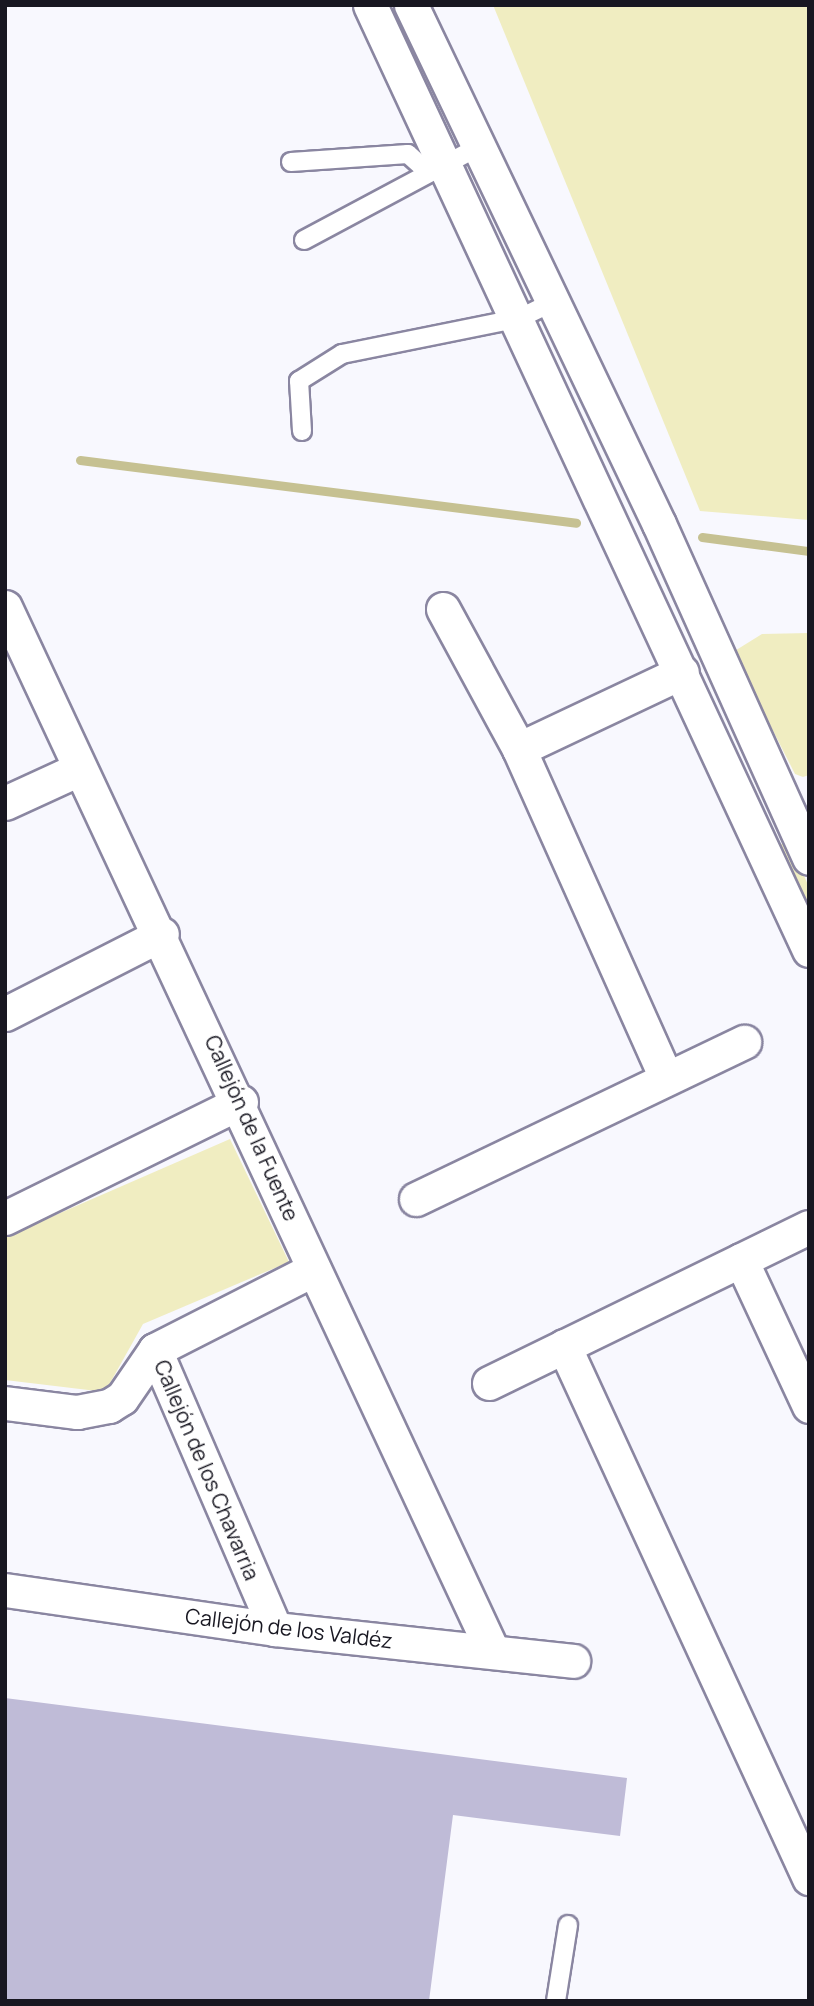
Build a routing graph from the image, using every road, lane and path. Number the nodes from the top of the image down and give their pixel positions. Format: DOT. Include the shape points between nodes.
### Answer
graph roads {
  1 [pos="370,5"];
  2 [pos="411,5"];
  3 [pos="476,148"];
  4 [pos="291,162"];
  5 [pos="436,167"];
  6 [pos="304,240"];
  7 [pos="551,303"];
  8 [pos="520,318"];
  9 [pos="302,431"];
  10 [pos="693,600"];
  11 [pos="5,607"];
  12 [pos="443,609"];
  13 [pos="657,616"];
  14 [pos="682,672"];
  15 [pos="519,749"];
  16 [pos="79,769"];
  17 [pos="5,803"];
  18 [pos="796,811"];
  19 [pos="756,840"];
  20 [pos="809,858"];
  21 [pos="162,934"];
  22 [pos="809,950"];
  23 [pos="5,1014"];
  24 [pos="744,1042"];
  25 [pos="666,1077"];
  26 [pos="241,1102"];
  27 [pos="416,1199"];
  28 [pos="5,1218"];
  29 [pos="809,1227"];
  30 [pos="741,1260"];
  31 [pos="314,1269"];
  32 [pos="564,1346"];
  33 [pos="155,1350"];
  34 [pos="489,1383"];
  35 [pos="5,1403"];
  36 [pos="809,1406"];
  37 [pos="5,1590"];
  38 [pos="275,1629"];
  39 [pos="493,1652"];
  40 [pos="573,1661"];
  41 [pos="809,1878"];
  42 [pos="568,1925"];
  43 [pos="556,2001"];
  1 -- 5 [label="street"];
  2 -- 3 [label="street"];
  3 -- 5 [label="lane"];
  3 -- 7 [label="street"];
  4 -- 5 [label="lane" via="408,154"];
  5 -- 6 [label="lane"];
  5 -- 8 [label="street"];
  7 -- 8 [label="lane"];
  7 -- 10 [label="street"];
  8 -- 9 [label="lane" via="342,354 299,381"];
  8 -- 13 [label="street"];
  10 -- 13 [label="street"];
  10 -- 18 [label="street"];
  11 -- 16 [label="street, Callejón de la Fuente"];
  12 -- 15 [label="street"];
  13 -- 14 [label="street"];
  14 -- 15 [label="street"];
  14 -- 19 [label="street"];
  15 -- 25 [label="street"];
  16 -- 17 [label="street"];
  16 -- 21 [label="street, Callejón de la Fuente"];
  18 -- 19 [label="street"];
  18 -- 20 [label="street"];
  19 -- 22 [label="street"];
  21 -- 23 [label="street"];
  21 -- 26 [label="street, Callejón de la Fuente"];
  24 -- 25 [label="street"];
  25 -- 27 [label="street"];
  26 -- 28 [label="street"];
  26 -- 31 [label="street, Callejón de la Fuente"];
  29 -- 30 [label="street"];
  30 -- 32 [label="street"];
  30 -- 36 [label="street"];
  31 -- 33 [label="street, Callejón de los Chavarria"];
  31 -- 39 [label="street, Callejón de la Fuente"];
  32 -- 34 [label="street"];
  32 -- 41 [label="street"];
  33 -- 35 [label="street, Callejón de los Chavarria" via="122,1398 108,1406 77,1412"];
  33 -- 38 [label="street, Callejón de los Chavarria"];
  37 -- 38 [label="street, Callejón de los Valdéz"];
  38 -- 39 [label="street, Callejón de los Valdéz"];
  39 -- 40 [label="street, Callejón de los Valdéz"];
  42 -- 43 [label="lane"];
}
